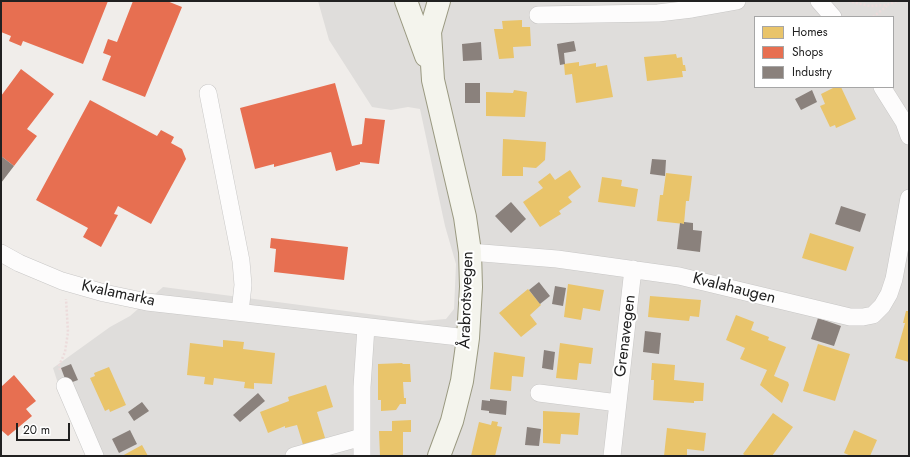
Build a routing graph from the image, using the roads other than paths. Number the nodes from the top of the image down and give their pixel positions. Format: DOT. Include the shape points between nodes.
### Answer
graph roads {
  1 [pos="406,1"];
  2 [pos="439,1"];
  3 [pos="737,1"];
  4 [pos="819,1"];
  5 [pos="538,15"];
  6 [pos="832,16"];
  7 [pos="432,73"];
  8 [pos="883,88"];
  9 [pos="208,93"];
  10 [pos="909,136"];
  11 [pos="909,198"];
  12 [pos="470,252"];
  13 [pos="1,254"];
  14 [pos="633,269"];
  15 [pos="240,312"];
  16 [pos="366,327"];
  17 [pos="468,338"];
  18 [pos="65,386"];
  19 [pos="539,393"];
  20 [pos="618,403"];
  21 [pos="362,436"];
  22 [pos="95,456"];
  23 [pos="294,456"];
  24 [pos="362,456"];
  25 [pos="439,456"];
  26 [pos="612,456"];
  1 -- 7 [label="main road, Årabrotsvegen"];
  2 -- 7 [label="main road, Årabrotsvegen" via="430,32"];
  3 -- 5 [label="street" via="658,13"];
  4 -- 6 [label="street"];
  7 -- 12 [label="main road, Årabrotsvegen" via="460,188"];
  8 -- 10 [label="street" via="904,122"];
  9 -- 15 [label="street" via="241,260 243,285"];
  11 -- 14 [label="street, Kvalahaugen" via="894,279 889,294 873,315 850,317 679,276"];
  12 -- 14 [label="street, Kvalahaugen" via="557,259"];
  12 -- 17 [label="main road, Årabrotsvegen"];
  13 -- 15 [label="street, Kvalamarka" via="65,282 104,293 147,302"];
  14 -- 20 [label="street, Grenavegen"];
  15 -- 16 [label="street, Kvalamarka"];
  16 -- 17 [label="street, Kvalamarka"];
  16 -- 21 [label="street"];
  17 -- 25 [label="main road, Årabrotsvegen" via="462,381 452,421"];
  18 -- 22 [label="street"];
  19 -- 20 [label="street"];
  20 -- 26 [label="street, Grenavegen"];
  21 -- 23 [label="street"];
  21 -- 24 [label="street"];
}
